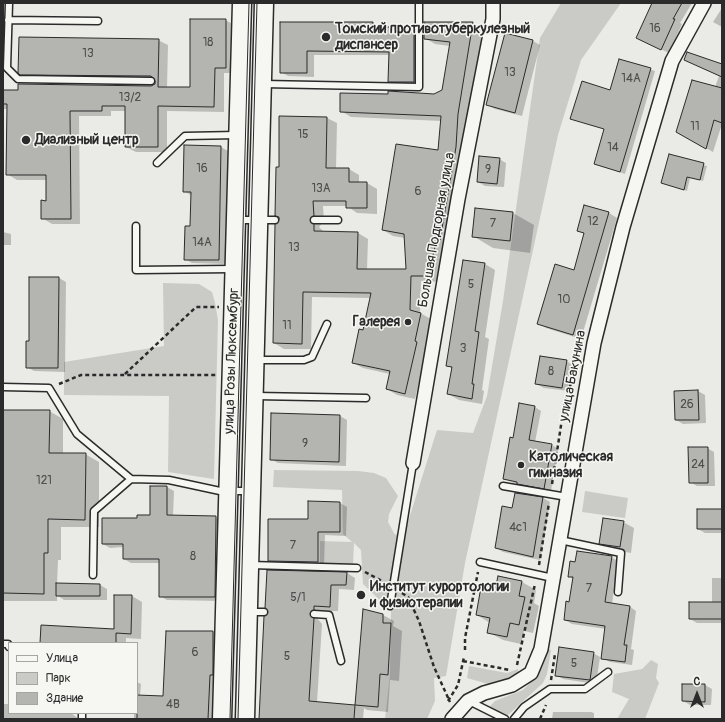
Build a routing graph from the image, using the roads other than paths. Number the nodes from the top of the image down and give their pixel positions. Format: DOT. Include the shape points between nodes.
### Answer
graph roads {
  1 [pos="9,3"];
  2 [pos="242,3"];
  3 [pos="264,3"];
  4 [pos="419,3"];
  5 [pos="493,3"];
  6 [pos="704,3"];
  7 [pos="8,20"];
  8 [pos="98,21"];
  9 [pos="151,81"];
  10 [pos="262,84"];
  11 [pos="238,135"];
  12 [pos="157,163"];
  13 [pos="236,220"];
  14 [pos="267,220"];
  15 [pos="314,220"];
  16 [pos="338,220"];
  17 [pos="136,226"];
  18 [pos="235,269"];
  19 [pos="327,324"];
  20 [pos="255,360"];
  21 [pos="3,387"];
  22 [pos="254,396"];
  23 [pos="366,398"];
  24 [pos="413,463"];
  25 [pos="131,479"];
  26 [pos="503,486"];
  27 [pos="229,491"];
  28 [pos="251,491"];
  29 [pos="567,497"];
  30 [pos="560,540"];
  31 [pos="480,562"];
  32 [pos="250,565"];
  33 [pos="357,568"];
  34 [pos="93,575"];
  35 [pos="553,578"];
  36 [pos="618,592"];
  37 [pos="390,606"];
  38 [pos="314,614"];
  39 [pos="341,661"];
  40 [pos="608,672"];
  41 [pos="468,701"];
  42 [pos="222,719"];
  43 [pos="246,719"];
  44 [pos="452,719"];
  45 [pos="505,719"];
  46 [pos="514,719"];
  1 -- 7 [label="lane"];
  2 -- 11 [label="main road, улица Розы Люксембург"];
  3 -- 10 [label="main road, улица Розы Люксембург"];
  4 -- 10 [label="lane" via="419,87"];
  5 -- 24 [label="street, Большая Подгорная улица" via="493,19 458,198"];
  6 -- 29 [label="street, улица Бакунина" via="672,61 623,227 594,344"];
  7 -- 8 [label="lane"];
  7 -- 9 [label="lane" via="7,68 18,79"];
  10 -- 14 [label="main road, улица Розы Люксембург"];
  11 -- 12 [label="lane" via="185,136"];
  11 -- 13 [label="main road, улица Розы Люксембург"];
  13 -- 14 [label="lane"];
  13 -- 18 [label="main road, улица Розы Люксембург"];
  14 -- 20 [label="main road, улица Розы Люксембург"];
  15 -- 16 [label="lane"];
  17 -- 18 [label="lane" via="136,270"];
  18 -- 27 [label="main road, улица Розы Люксембург"];
  19 -- 20 [label="lane" via="312,357 304,360"];
  20 -- 22 [label="main road, улица Розы Люксембург"];
  21 -- 25 [label="lane" via="49,388 77,434"];
  22 -- 23 [label="lane"];
  22 -- 28 [label="main road, улица Розы Люксембург"];
  24 -- 37 [label="lane"];
  25 -- 27 [label="lane" via="169,480"];
  25 -- 34 [label="lane" via="94,511"];
  26 -- 29 [label="lane"];
  27 -- 28 [label="lane"];
  27 -- 42 [label="main road, улица Розы Люксембург"];
  28 -- 32 [label="main road, улица Розы Люксембург"];
  29 -- 30 [label="street, улица Бакунина"];
  30 -- 35 [label="street, улица Бакунина"];
  30 -- 36 [label="lane" via="621,553"];
  31 -- 35 [label="lane"];
  32 -- 33 [label="lane"];
  32 -- 43 [label="main road, улица Розы Люксембург" via="256,612"];
  35 -- 41 [label="street, улица Бакунина" via="541,649 531,673 512,685 484,693"];
  38 -- 39 [label="lane" via="329,615"];
  40 -- 46 [label="lane" via="585,689 550,689 524,707"];
  41 -- 44 [label="street, улица Бакунина"];
  41 -- 45 [label="lane"];
}
